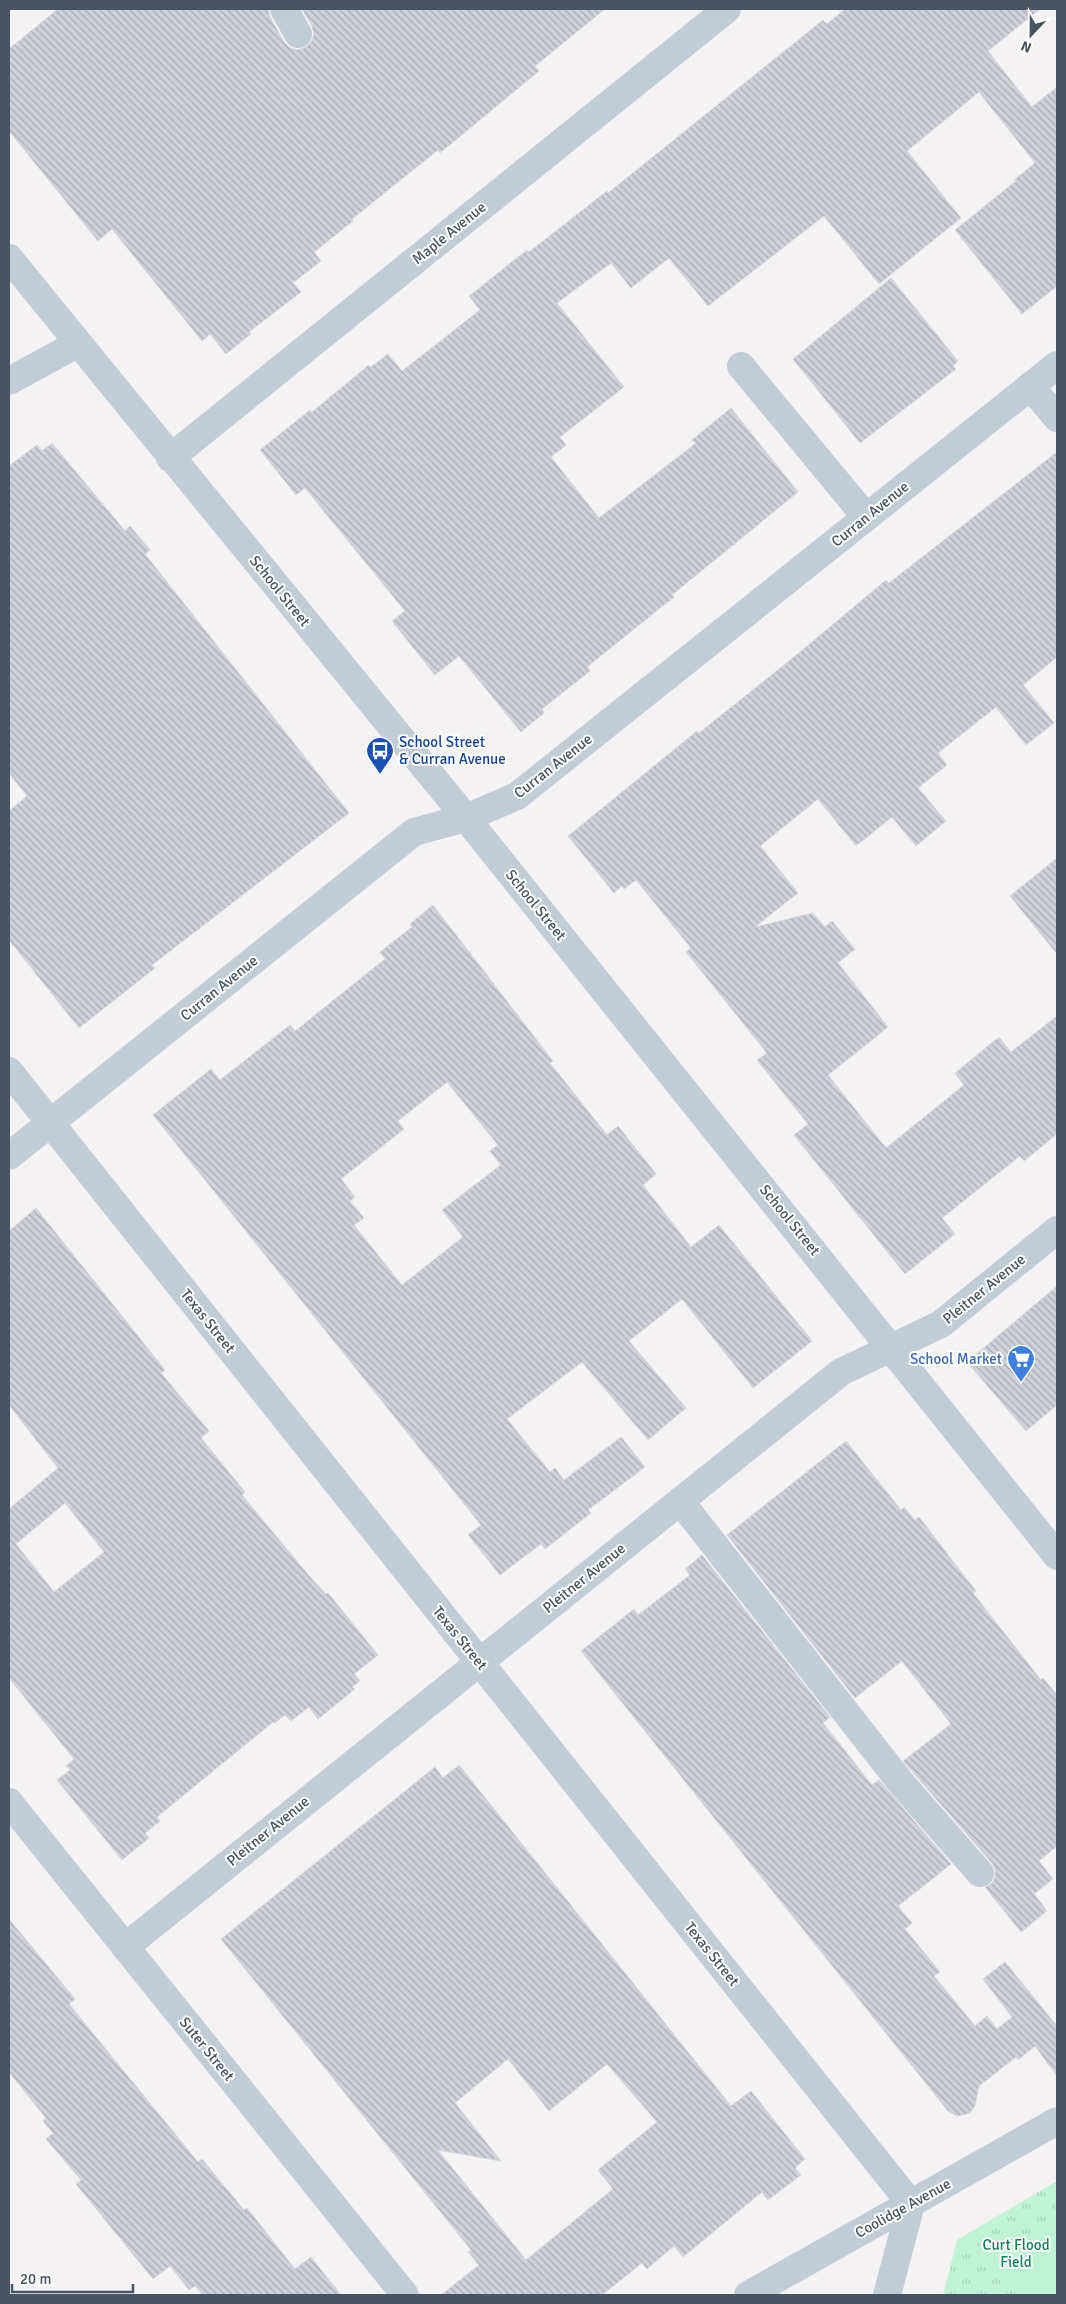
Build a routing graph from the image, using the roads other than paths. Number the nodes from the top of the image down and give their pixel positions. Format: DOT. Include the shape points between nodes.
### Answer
graph roads {
  1 [pos="284,9"];
  2 [pos="727,9"];
  3 [pos="298,34"];
  4 [pos="9,258"];
  5 [pos="77,344"];
  6 [pos="1057,365"];
  7 [pos="741,366"];
  8 [pos="9,381"];
  9 [pos="1030,386"];
  10 [pos="1057,418"];
  11 [pos="170,458"];
  12 [pos="866,517"];
  13 [pos="466,818"];
  14 [pos="9,1071"];
  15 [pos="50,1123"];
  16 [pos="9,1156"];
  17 [pos="1057,1230"];
  18 [pos="892,1348"];
  19 [pos="680,1501"];
  20 [pos="1057,1556"];
  21 [pos="479,1662"];
  22 [pos="9,1802"];
  23 [pos="980,1873"];
  24 [pos="125,1947"];
  25 [pos="1057,2121"];
  26 [pos="911,2204"];
  27 [pos="405,2295"];
  28 [pos="748,2295"];
  29 [pos="886,2295"];
  1 -- 3 [label="street"];
  2 -- 11 [label="street, Maple Avenue"];
  4 -- 5 [label="street, School Street"];
  5 -- 8 [label="street"];
  5 -- 11 [label="street, School Street"];
  6 -- 9 [label="street, Curran Avenue"];
  7 -- 12 [label="street"];
  9 -- 10 [label="street"];
  9 -- 12 [label="street, Curran Avenue"];
  11 -- 13 [label="street, School Street"];
  12 -- 13 [label="street, Curran Avenue" via="517,796"];
  13 -- 15 [label="street, Curran Avenue" via="414,832"];
  13 -- 18 [label="street, School Street"];
  14 -- 15 [label="street, Texas Street"];
  15 -- 16 [label="street, Curran Avenue"];
  15 -- 21 [label="street, Texas Street"];
  17 -- 18 [label="street, Pleitner Avenue" via="941,1324"];
  18 -- 19 [label="street, Pleitner Avenue" via="841,1372"];
  18 -- 20 [label="street, School Street"];
  19 -- 21 [label="street, Pleitner Avenue"];
  19 -- 23 [label="street" via="902,1784"];
  21 -- 24 [label="street, Pleitner Avenue"];
  21 -- 26 [label="street, Texas Street"];
  22 -- 24 [label="street, Suter Street"];
  24 -- 27 [label="street, Suter Street"];
  25 -- 26 [label="street, Coolidge Avenue"];
  26 -- 28 [label="street, Coolidge Avenue"];
  26 -- 29 [label="street"];
}
